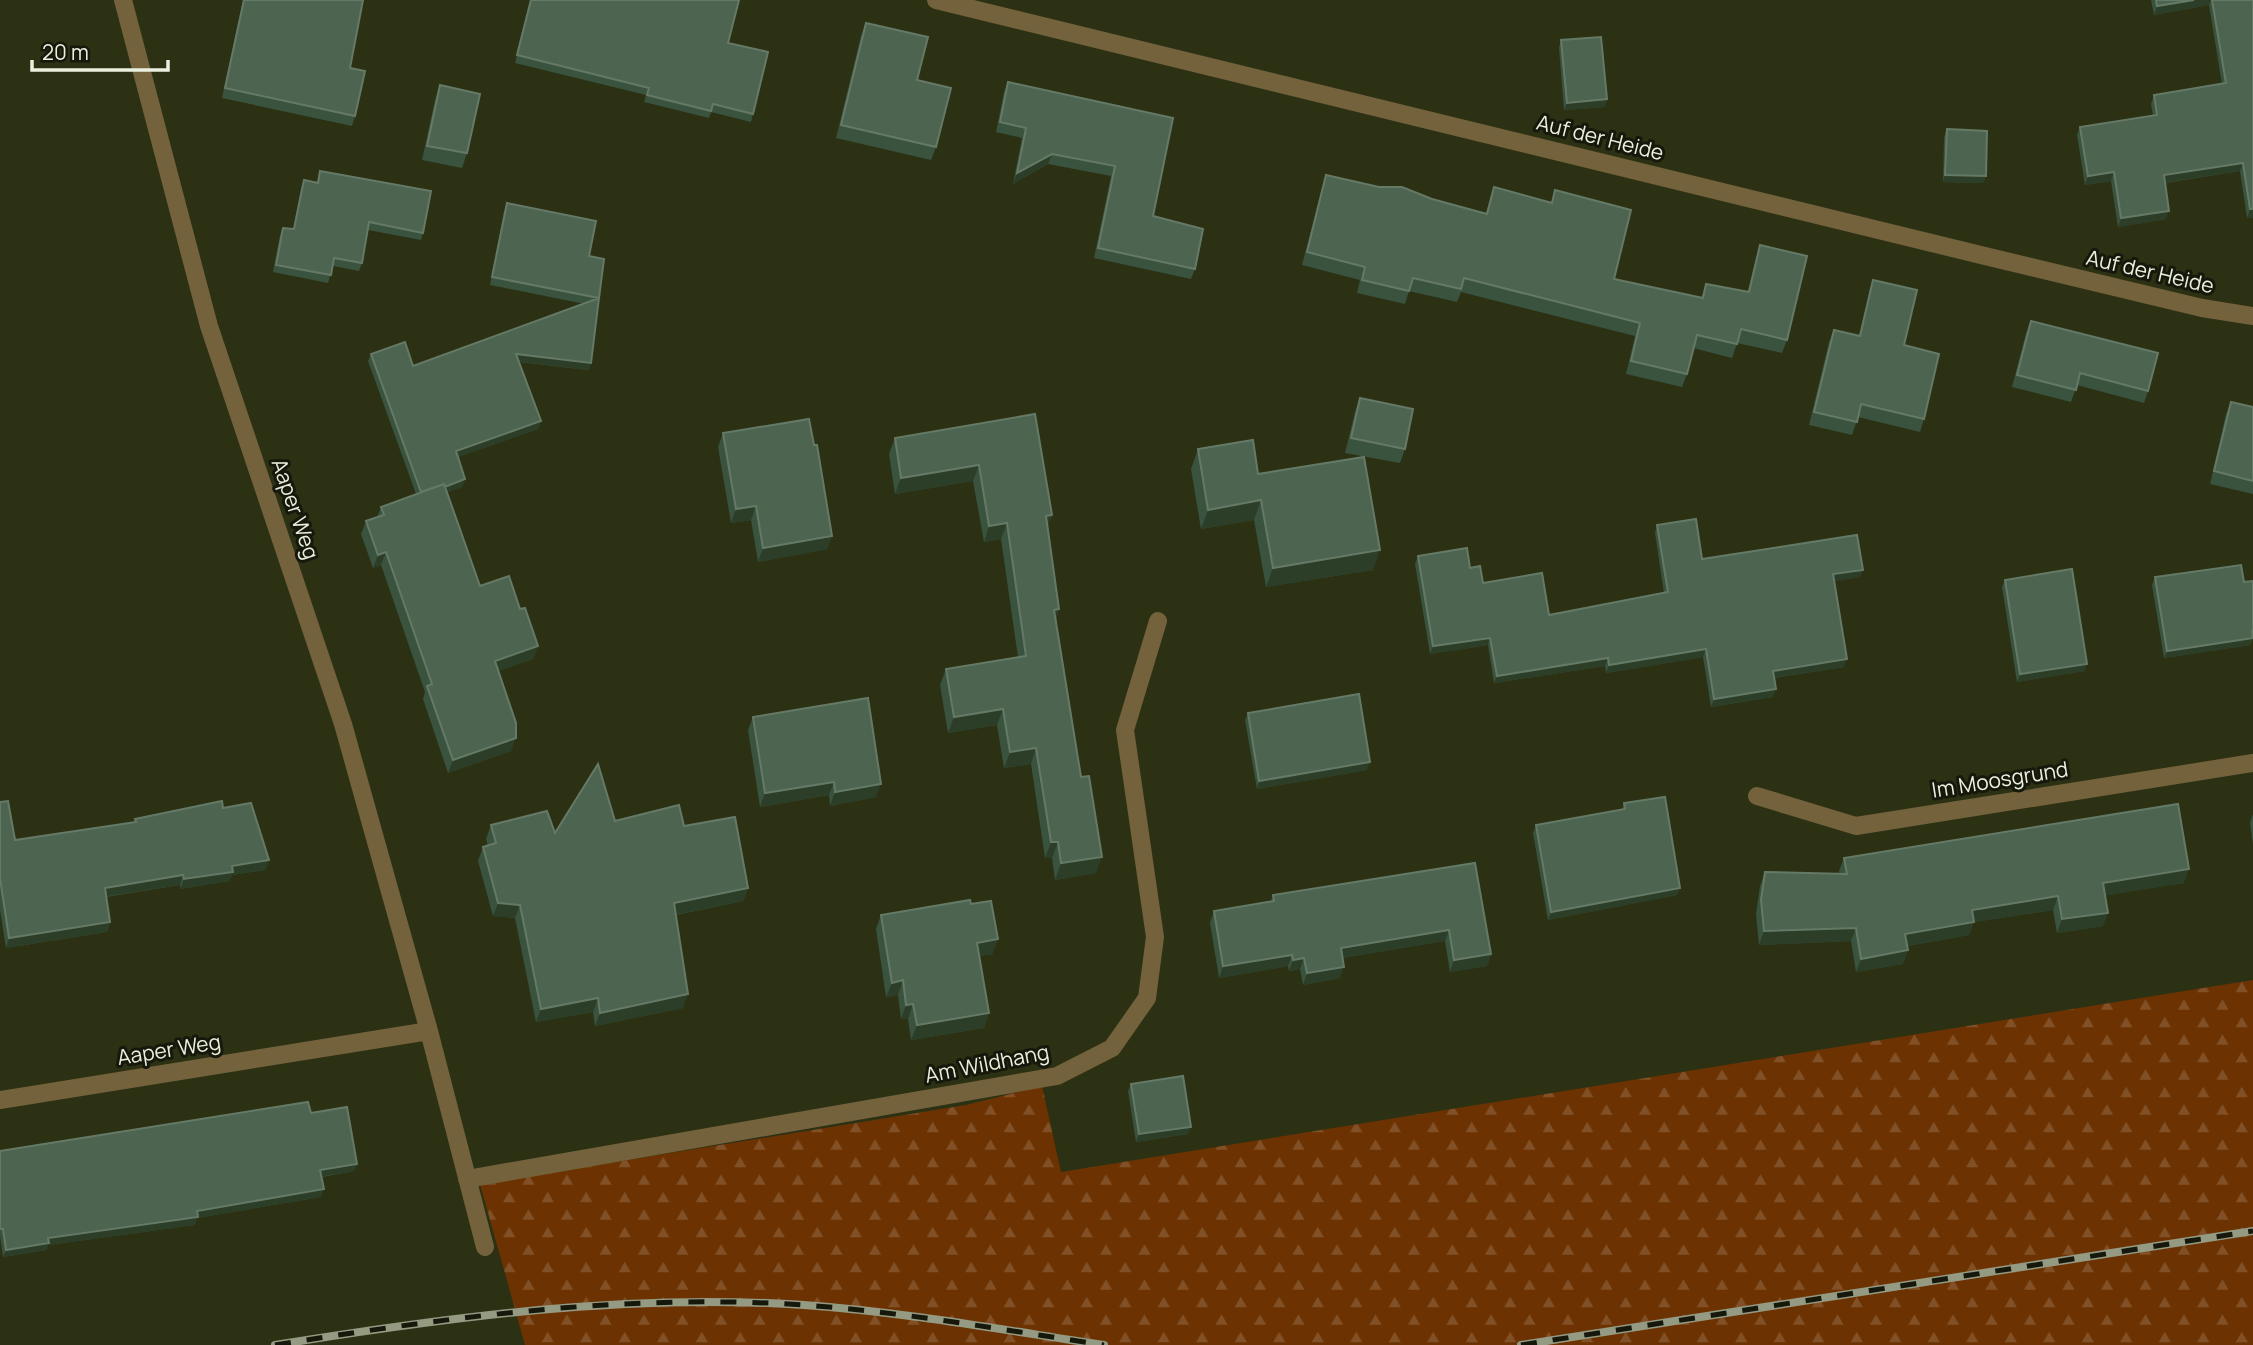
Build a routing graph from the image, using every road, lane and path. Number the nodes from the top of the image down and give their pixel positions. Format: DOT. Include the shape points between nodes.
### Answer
graph roads {
  1 [pos="123,0"];
  2 [pos="936,0"];
  3 [pos="2253,316"];
  4 [pos="1158,621"];
  5 [pos="2253,763"];
  6 [pos="1757,796"];
  7 [pos="429,1031"];
  8 [pos="0,1100"];
  9 [pos="467,1180"];
  10 [pos="485,1247"];
  1 -- 7 [label="street, Aaper Weg" via="209,326 343,724"];
  2 -- 3 [label="street, Auf der Heide" via="1985,256"];
  4 -- 9 [label="street, Am Wildhang" via="1125,730 1155,937 1147,998 1112,1048 1057,1076"];
  5 -- 6 [label="street, Im Moosgrund" via="1856,826"];
  7 -- 8 [label="street, Aaper Weg"];
  7 -- 9 [label="street, Aaper Weg"];
  9 -- 10 [label="street, Aaper Weg"];
}
